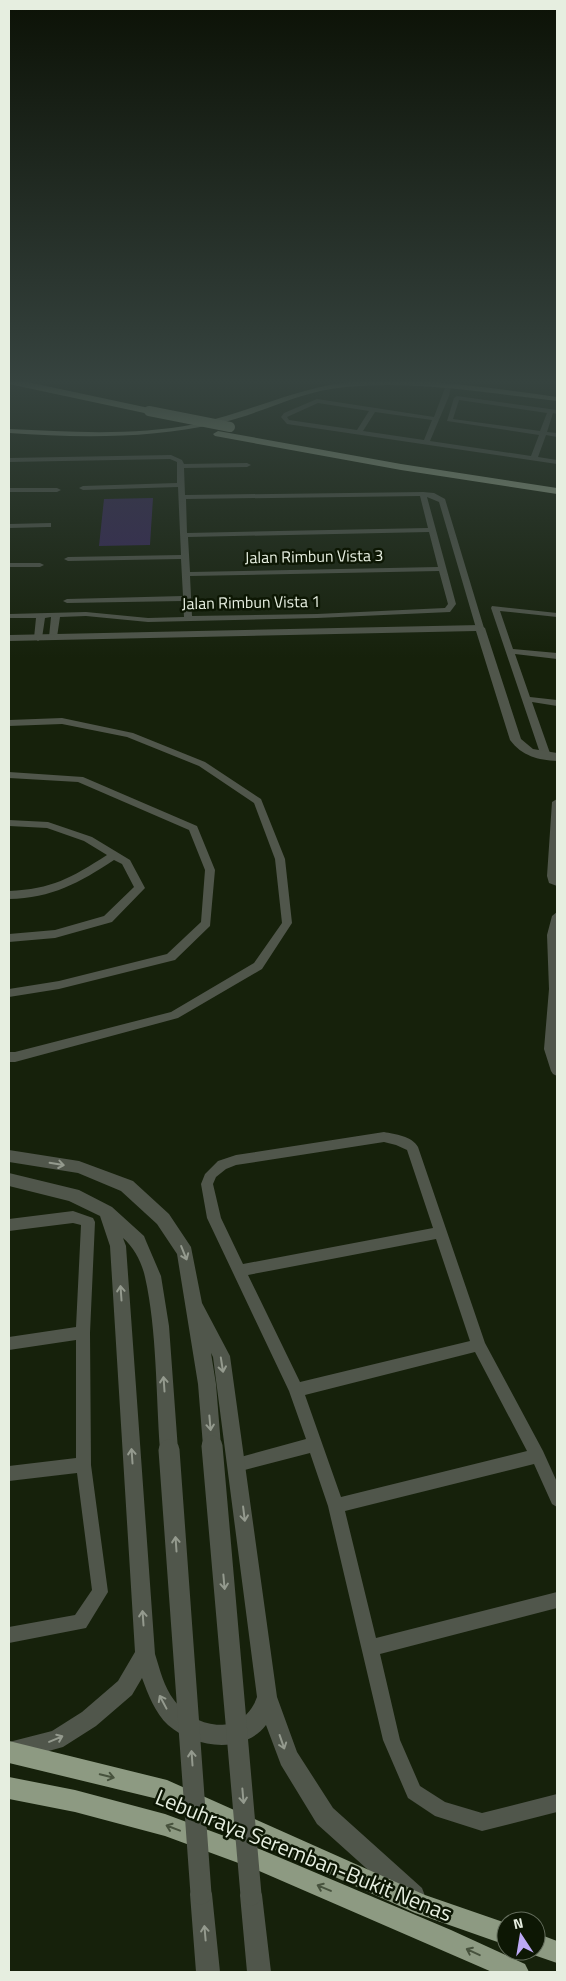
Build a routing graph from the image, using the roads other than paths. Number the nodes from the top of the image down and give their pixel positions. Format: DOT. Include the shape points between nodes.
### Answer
graph roads {
  1 [pos="181,472"];
  2 [pos="435,472"];
  3 [pos="497,472"];
  4 [pos="557,482"];
  5 [pos="182,485"];
  6 [pos="83,488"];
  7 [pos="9,490"];
  8 [pos="57,490"];
  9 [pos="557,492"];
  10 [pos="422,494"];
  11 [pos="182,497"];
  12 [pos="48,525"];
  13 [pos="9,526"];
  14 [pos="432,530"];
  15 [pos="184,535"];
  16 [pos="185,557"];
  17 [pos="68,559"];
  18 [pos="40,564"];
  19 [pos="9,565"];
  20 [pos="442,569"];
  21 [pos="186,574"];
  22 [pos="187,598"];
  23 [pos="67,600"];
  24 [pos="41,614"];
  25 [pos="56,614"];
  26 [pos="557,615"];
  27 [pos="9,616"];
  28 [pos="188,619"];
  29 [pos="480,628"];
  30 [pos="53,637"];
  31 [pos="9,638"];
  32 [pos="38,638"];
  33 [pos="508,651"];
  34 [pos="557,656"];
  35 [pos="526,699"];
  36 [pos="557,703"];
  37 [pos="9,723"];
  38 [pos="552,756"];
  39 [pos="9,775"];
  40 [pos="557,802"];
  41 [pos="9,823"];
  42 [pos="114,855"];
  43 [pos="557,882"];
  44 [pos="9,895"];
  45 [pos="557,916"];
  46 [pos="9,938"];
  47 [pos="556,989"];
  48 [pos="9,992"];
  49 [pos="9,1057"];
  50 [pos="557,1072"];
  51 [pos="9,1156"];
  52 [pos="9,1180"];
  53 [pos="106,1212"];
  54 [pos="9,1225"];
  55 [pos="441,1232"];
  56 [pos="239,1271"];
  57 [pos="194,1305"];
  58 [pos="83,1333"];
  59 [pos="9,1343"];
  60 [pos="479,1345"];
  61 [pos="296,1390"];
  62 [pos="314,1444"];
  63 [pos="538,1456"];
  64 [pos="82,1465"];
  65 [pos="238,1465"];
  66 [pos="9,1474"];
  67 [pos="557,1499"];
  68 [pos="336,1506"];
  69 [pos="557,1600"];
  70 [pos="9,1635"];
  71 [pos="370,1648"];
  72 [pos="145,1654"];
  73 [pos="267,1697"];
  74 [pos="9,1752"];
  75 [pos="9,1788"];
  76 [pos="557,1802"];
  77 [pos="423,1905"];
  78 [pos="496,1931"];
  79 [pos="208,1972"];
  80 [pos="259,1972"];
  81 [pos="517,1972"];
  1 -- 5 [label="street"];
  2 -- 9 [label="highway"];
  3 -- 4 [label="highway, bridge"];
  5 -- 6 [label="street"];
  5 -- 11 [label="street"];
  7 -- 8 [label="street"];
  10 -- 11 [label="street"];
  10 -- 14 [label="street"];
  10 -- 29 [label="street" via="442,501"];
  11 -- 15 [label="street"];
  12 -- 13 [label="street"];
  14 -- 15 [label="street"];
  14 -- 20 [label="street"];
  15 -- 16 [label="street"];
  16 -- 17 [label="street"];
  16 -- 21 [label="street"];
  18 -- 19 [label="street"];
  20 -- 21 [label="street, Jalan Rimbun Vista 3"];
  20 -- 28 [label="street, Jalan Rimbun Vista 1" via="452,604 447,610"];
  21 -- 22 [label="street"];
  22 -- 23 [label="street"];
  22 -- 28 [label="street"];
  24 -- 25 [label="street, Jalan Rimbun Vista 1"];
  24 -- 27 [label="street, Jalan Rimbun Vista 1"];
  24 -- 32 [label="street"];
  25 -- 28 [label="street, Jalan Rimbun Vista 1" via="148,620"];
  25 -- 30 [label="street"];
  26 -- 33 [label="street" via="495,608"];
  29 -- 30 [label="street"];
  29 -- 38 [label="street" via="516,740 533,754"];
  30 -- 32 [label="street"];
  31 -- 32 [label="street"];
  33 -- 34 [label="street"];
  33 -- 35 [label="street"];
  35 -- 36 [label="street"];
  35 -- 38 [label="street"];
  37 -- 49 [label="street" via="62,721 130,736 202,764 258,801 280,859 287,923 258,966 174,1015"];
  39 -- 48 [label="street" via="80,779 193,828 210,870 206,923 171,956 59,985"];
  40 -- 43 [label="street" via="552,876"];
  41 -- 42 [label="street" via="48,825 88,839"];
  42 -- 44 [label="street" via="68,885 32,895"];
  42 -- 46 [label="street" via="126,862 140,888 108,919 55,934"];
  45 -- 47 [label="street" via="552,935"];
  47 -- 50 [label="street" via="550,1049"];
  51 -- 57 [label="street, one-way" via="79,1167 127,1186 162,1219 186,1252"];
  52 -- 53 [label="street" via="73,1195"];
  72 -- 53 [label="street, one-way" via="118,1246"];
  79 -- 53 [label="street, one-way, bridge" via="154,1276 138,1242"];
  54 -- 58 [label="street" via="74,1217 88,1222"];
  55 -- 56 [label="street"];
  55 -- 56 [label="street" via="412,1147 398,1140 384,1137 236,1160 211,1174 208,1184 214,1218"];
  55 -- 60 [label="street"];
  56 -- 61 [label="street"];
  57 -- 65 [label="street, one-way" via="221,1356"];
  57 -- 80 [label="street, one-way, bridge" via="207,1384"];
  58 -- 59 [label="street"];
  58 -- 64 [label="street"];
  60 -- 61 [label="street"];
  60 -- 63 [label="street"];
  61 -- 62 [label="street"];
  62 -- 65 [label="street"];
  62 -- 68 [label="street"];
  63 -- 67 [label="street"];
  63 -- 68 [label="street"];
  64 -- 66 [label="street"];
  64 -- 70 [label="street" via="100,1592 80,1622"];
  65 -- 73 [label="street, one-way"];
  68 -- 71 [label="street"];
  69 -- 71 [label="street"];
  71 -- 76 [label="street" via="392,1740 414,1792 441,1810 482,1822"];
  73 -- 72 [label="street, one-way" via="256,1722 234,1734 209,1735 181,1723 167,1709 155,1686"];
  74 -- 72 [label="street, one-way" via="56,1740 90,1720 125,1688"];
  73 -- 77 [label="street, one-way" via="288,1758 325,1816"];
  74 -- 77 [label="highway, Lebuhraya Seremban-Bukit Nenas, one-way" via="167,1791"];
  81 -- 75 [label="highway, Lebuhraya Seremban-Bukit Nenas, one-way" via="281,1870 165,1825 75,1800"];
  77 -- 78 [label="highway, Lebuhraya Seremban-Bukit Nenas"];
}
